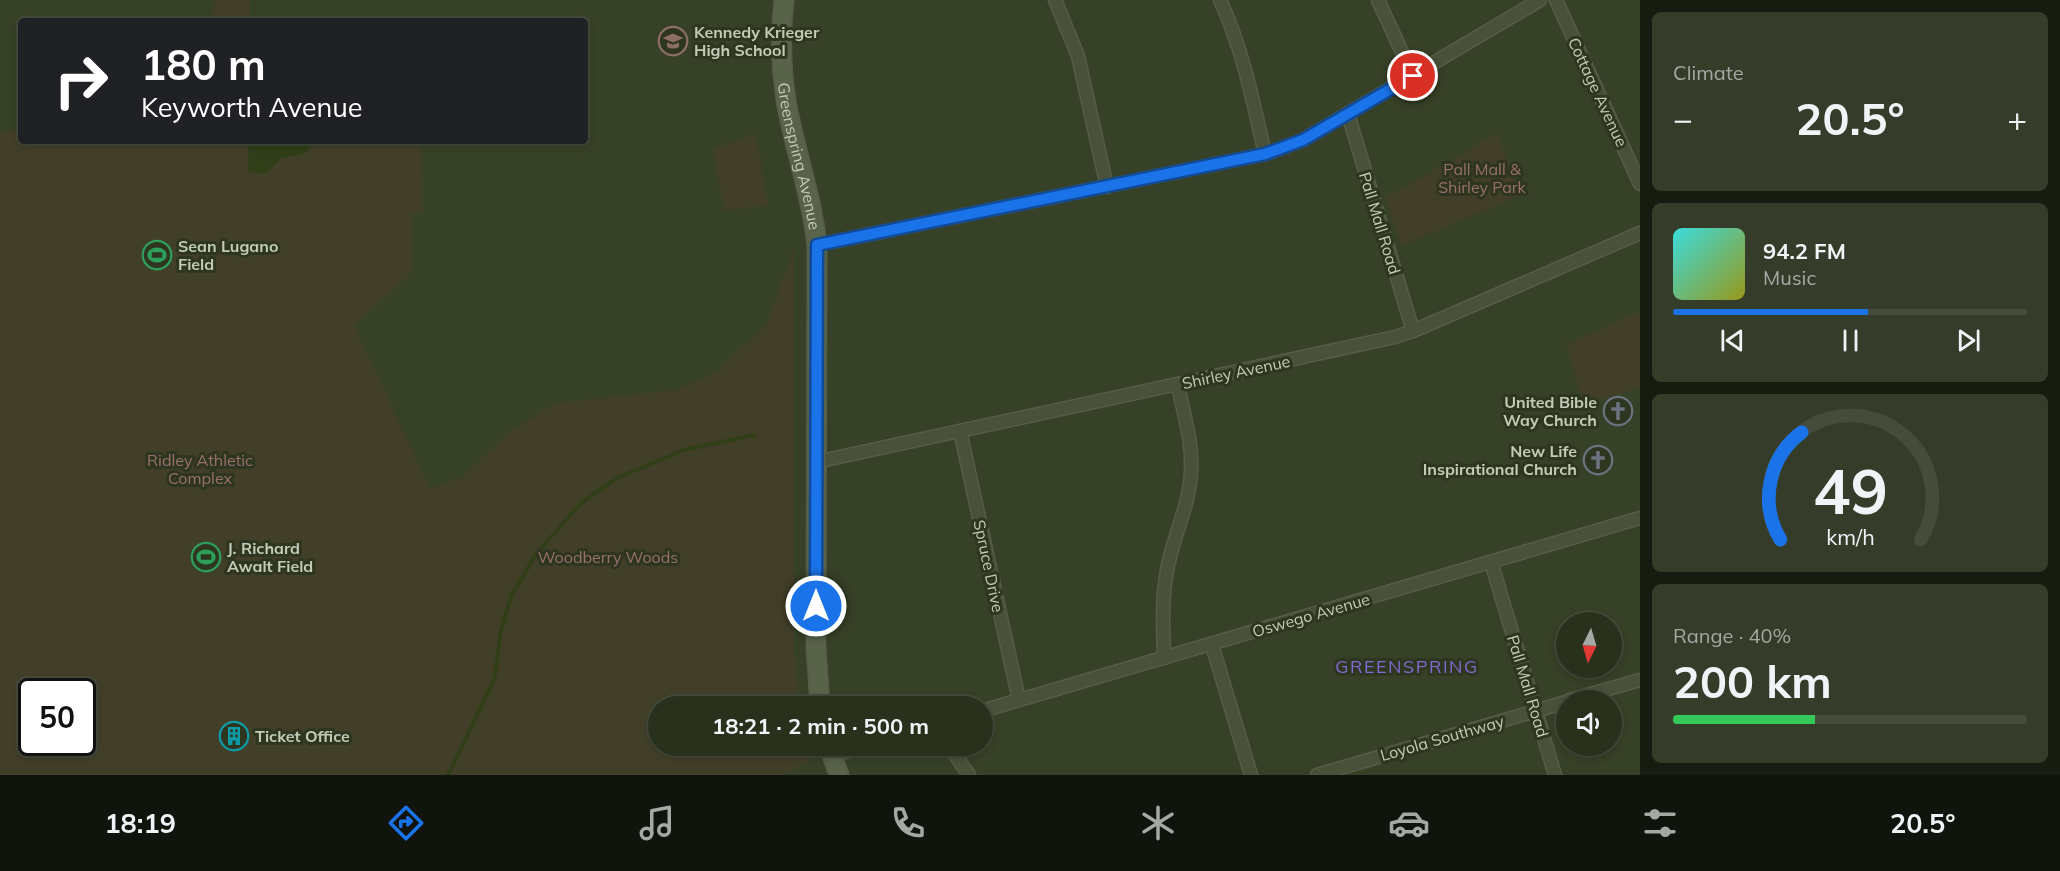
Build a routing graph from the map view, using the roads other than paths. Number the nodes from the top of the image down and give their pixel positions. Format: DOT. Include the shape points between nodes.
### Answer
graph roads {
  1 [pos="784,0"];
  2 [pos="1055,0"];
  3 [pos="1220,0"];
  4 [pos="1378,0"];
  5 [pos="1540,0"];
  6 [pos="1556,0"];
  7 [pos="1413,76"];
  8 [pos="1348,114"];
  9 [pos="1265,154"];
  10 [pos="1640,184"];
  11 [pos="1107,187"];
  12 [pos="1640,233"];
  13 [pos="817,245"];
  14 [pos="1413,331"];
  15 [pos="1178,384"];
  16 [pos="960,431"];
  17 [pos="816,462"];
  18 [pos="1640,518"];
  19 [pos="1491,562"];
  20 [pos="1212,645"];
  21 [pos="1164,658"];
  22 [pos="1640,680"];
  23 [pos="1606,690"];
  24 [pos="819,696"];
  25 [pos="1019,700"];
  26 [pos="1556,705"];
  27 [pos="993,708"];
  28 [pos="1536,711"];
  29 [pos="832,756"];
  30 [pos="955,756"];
  31 [pos="839,775"];
  32 [pos="969,775"];
  33 [pos="1251,775"];
  34 [pos="1317,775"];
  35 [pos="1555,775"];
  1 -- 13 [label="main road, Greenspring Avenue" via="783,75"];
  2 -- 11 [label="street" via="1082,66"];
  3 -- 9 [label="street" via="1243,62"];
  4 -- 7 [label="street"];
  5 -- 7 [label="street"];
  6 -- 10 [label="street, Cottage Avenue"];
  7 -- 8 [label="street"];
  8 -- 9 [label="street" via="1303,140"];
  8 -- 14 [label="street, Pall Mall Road"];
  9 -- 11 [label="street"];
  11 -- 13 [label="street"];
  12 -- 14 [label="street, Shirley Avenue"];
  13 -- 17 [label="main road, Greenspring Avenue"];
  14 -- 15 [label="street, Shirley Avenue"];
  15 -- 16 [label="street, Shirley Avenue"];
  15 -- 21 [label="street" via="1190,444 1191,472 1166,576"];
  16 -- 17 [label="street, Shirley Avenue"];
  16 -- 25 [label="street, Spruce Drive"];
  17 -- 24 [label="main road, Greenspring Avenue"];
  18 -- 19 [label="street, Oswego Avenue"];
  19 -- 20 [label="street, Oswego Avenue"];
  19 -- 28 [label="street, Pall Mall Road"];
  20 -- 21 [label="street, Oswego Avenue"];
  20 -- 33 [label="street"];
  21 -- 25 [label="street, Oswego Avenue"];
  22 -- 23 [label="street, Loyola Southway"];
  25 -- 27 [label="street, Oswego Avenue"];
  26 -- 28 [label="street, Loyola Southway"];
  28 -- 34 [label="street, Loyola Southway"];
  28 -- 35 [label="street, Pall Mall Road"];
  29 -- 31 [label="main road"];
  30 -- 32 [label="street"];
}
